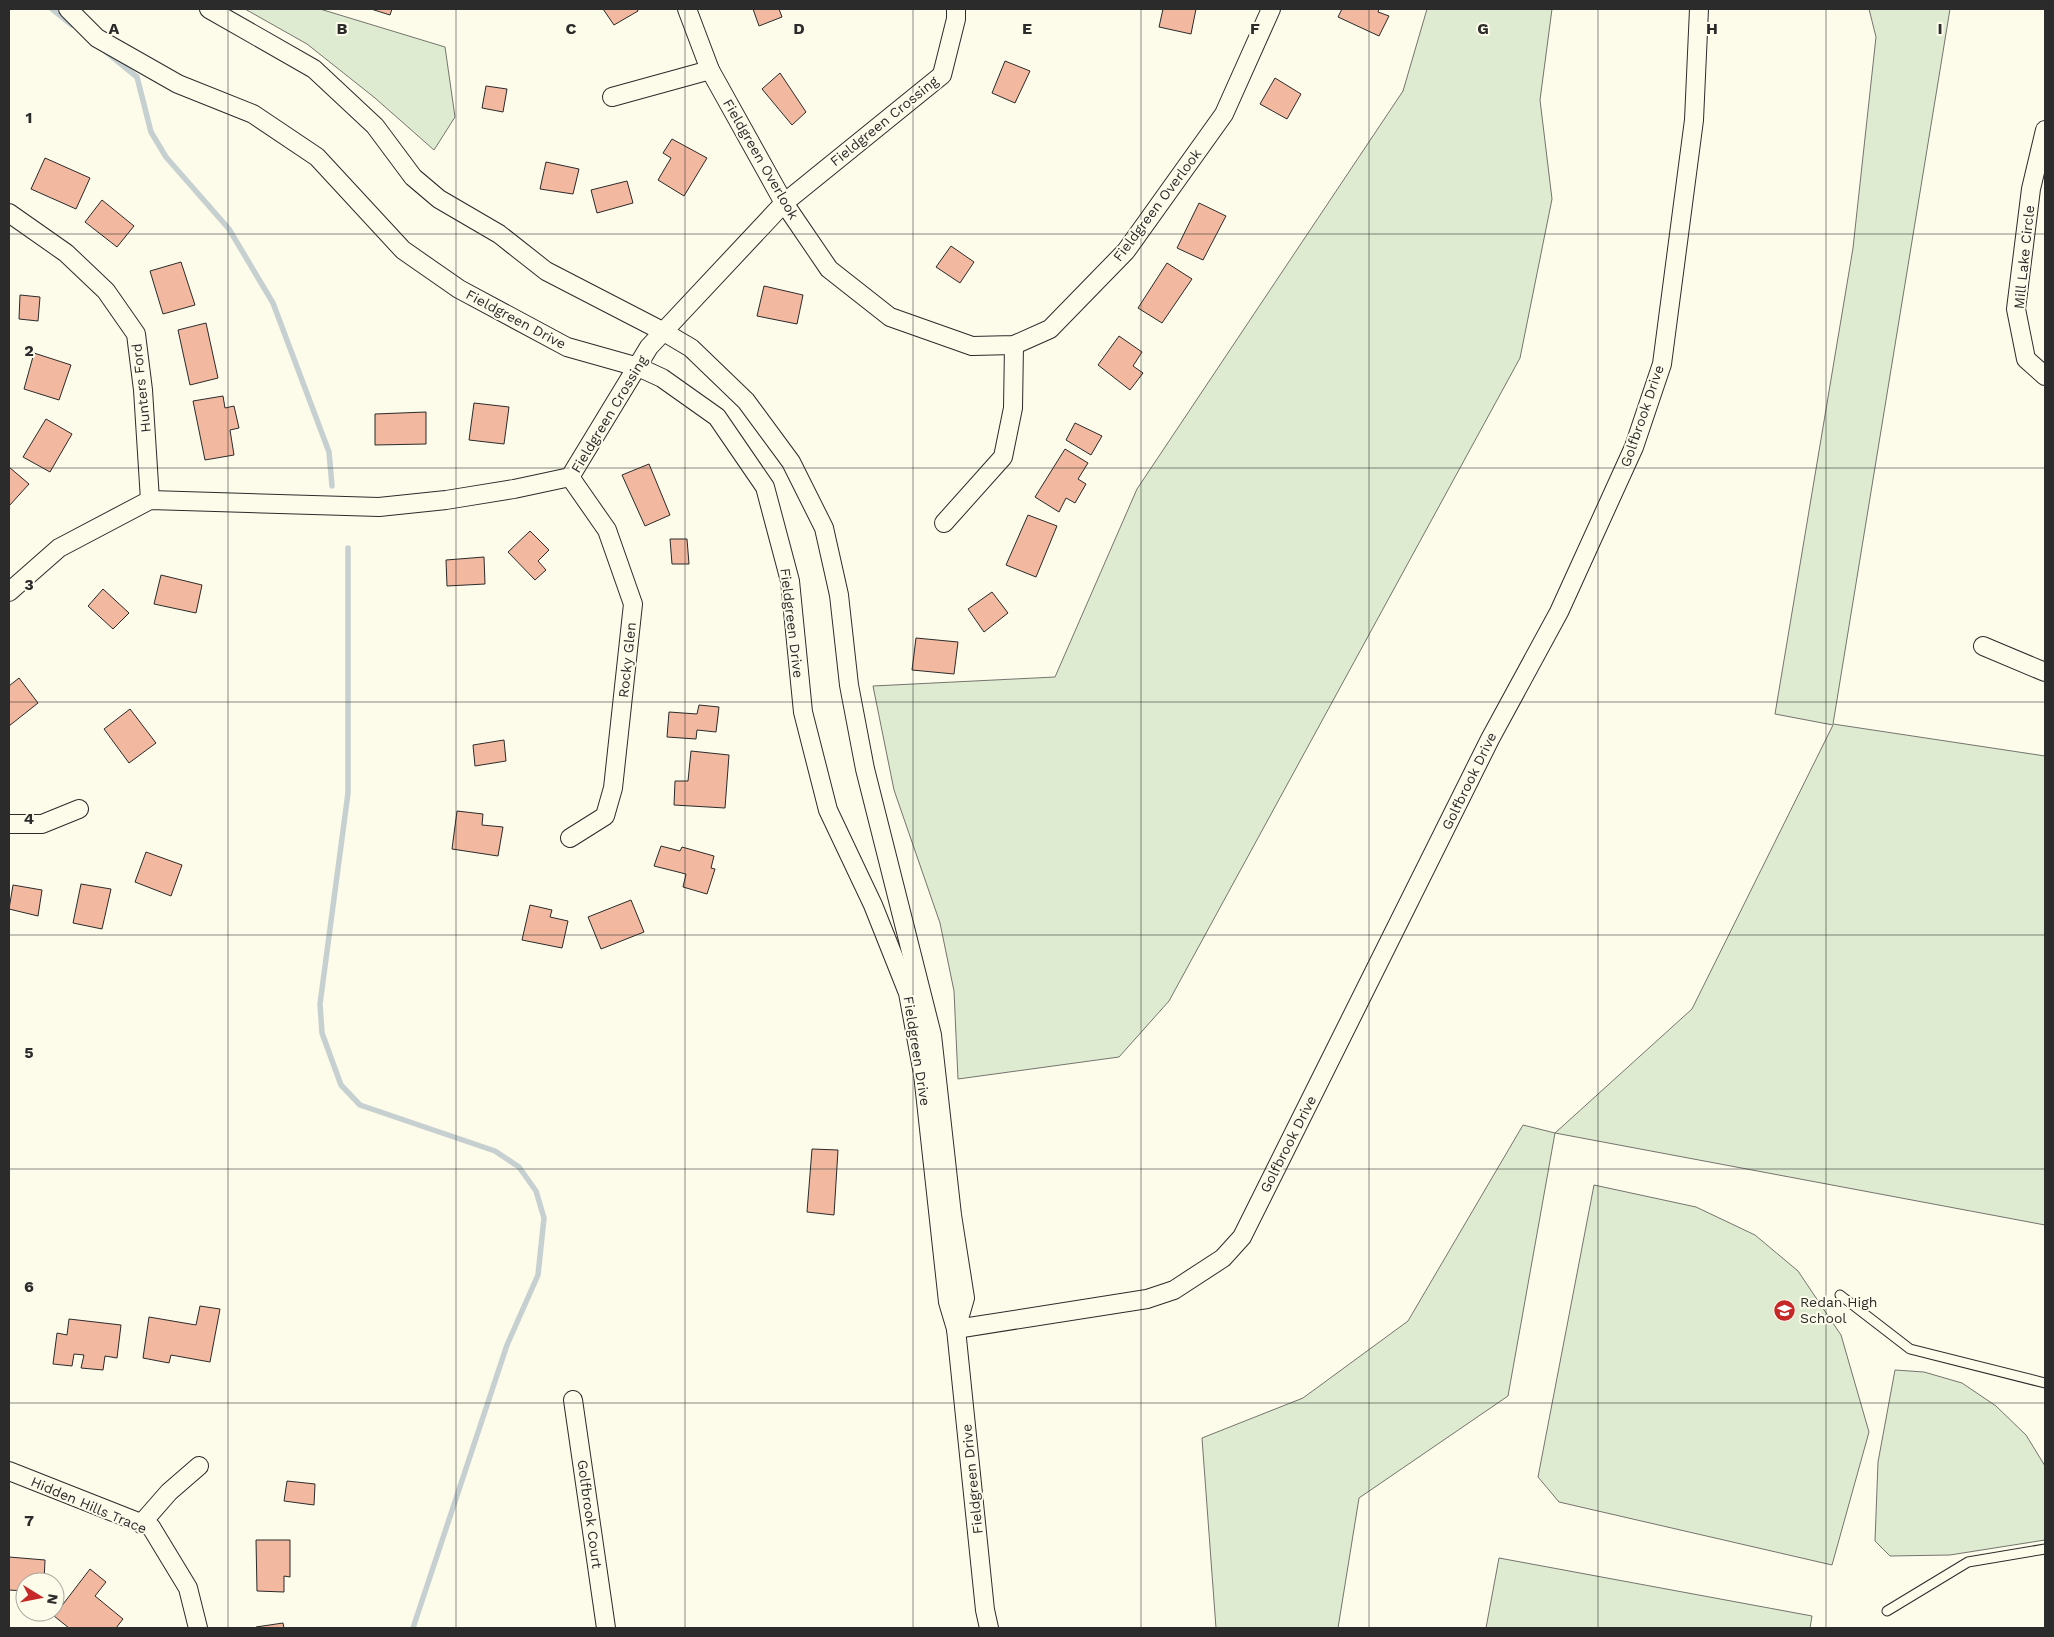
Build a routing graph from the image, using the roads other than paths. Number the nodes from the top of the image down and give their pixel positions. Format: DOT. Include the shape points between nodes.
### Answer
graph roads {
  1 [pos="68,9"];
  2 [pos="209,9"];
  3 [pos="687,9"];
  4 [pos="956,9"];
  5 [pos="1271,9"];
  6 [pos="1699,9"];
  7 [pos="710,70"];
  8 [pos="612,97"];
  9 [pos="2045,130"];
  10 [pos="2038,188"];
  11 [pos="784,203"];
  12 [pos="9,213"];
  13 [pos="664,332"];
  14 [pos="1014,345"];
  15 [pos="638,367"];
  16 [pos="2045,376"];
  17 [pos="570,477"];
  18 [pos="150,500"];
  19 [pos="944,523"];
  20 [pos="9,592"];
  21 [pos="1983,646"];
  22 [pos="2045,672"];
  23 [pos="79,809"];
  24 [pos="9,824"];
  25 [pos="570,838"];
  26 [pos="1840,1295"];
  27 [pos="956,1329"];
  28 [pos="2045,1382"];
  29 [pos="573,1400"];
  30 [pos="199,1466"];
  31 [pos="9,1472"];
  32 [pos="141,1524"];
  33 [pos="2045,1549"];
  34 [pos="1887,1611"];
  35 [pos="198,1628"];
  36 [pos="606,1628"];
  37 [pos="989,1628"];
  1 -- 15 [label="street, Fieldgreen Drive" via="96,38 178,84 254,114 317,157 403,250 459,289 567,347"];
  2 -- 13 [label="street, Fieldgreen Drive" via="314,69 375,126 413,177 439,199 499,234 546,271"];
  3 -- 7 [label="street, Fieldgreen Overlook"];
  4 -- 11 [label="street, Fieldgreen Crossing" via="942,75"];
  5 -- 14 [label="street, Fieldgreen Overlook" via="1224,114 1126,251 1050,328"];
  6 -- 27 [label="street, Golfbrook Drive" via="1694,120 1662,364 1634,447 1559,612 1490,739 1242,1236 1223,1258 1174,1290 1147,1299"];
  7 -- 8 [label="street"];
  7 -- 11 [label="street, Fieldgreen Overlook"];
  9 -- 10 [label="street, Mill Lake Circle"];
  10 -- 16 [label="street, Mill Lake Circle" via="2016,309 2026,359"];
  11 -- 13 [label="street, Fieldgreen Crossing"];
  11 -- 14 [label="street, Fieldgreen Overlook" via="829,269 890,317 972,346"];
  12 -- 18 [label="street, Hunters Ford" via="66,252 106,291 136,334"];
  13 -- 15 [label="street, Fieldgreen Crossing" via="649,347"];
  13 -- 27 [label="street, Fieldgreen Drive" via="691,348 746,401 791,462 824,528 838,594 849,685 865,769 932,1035 952,1215 965,1298"];
  14 -- 19 [label="street" via="1013,408 1003,457"];
  15 -- 17 [label="street, Fieldgreen Crossing"];
  15 -- 27 [label="street, Fieldgreen Drive" via="662,378 717,417 765,486 790,581 803,712 828,810 873,905 908,992 923,1074 948,1302"];
  17 -- 18 [label="street, Fieldgreen Crossing" via="456,499 379,507"];
  17 -- 25 [label="street, Rocky Glen" via="607,530 633,604 613,788 605,816"];
  18 -- 20 [label="street, Fieldgreen Crossing" via="59,548"];
  21 -- 22 [label="street"];
  23 -- 24 [label="street" via="42,824"];
  26 -- 28 [label="lane" via="1910,1349"];
  27 -- 37 [label="street, Fieldgreen Drive"];
  29 -- 36 [label="street, Golfbrook Court"];
  30 -- 32 [label="street" via="168,1492"];
  31 -- 32 [label="street, Hidden Hills Trace"];
  32 -- 35 [label="street, Hidden Hills Trace" via="151,1527 188,1588"];
  33 -- 34 [label="lane" via="1968,1562"];
}
